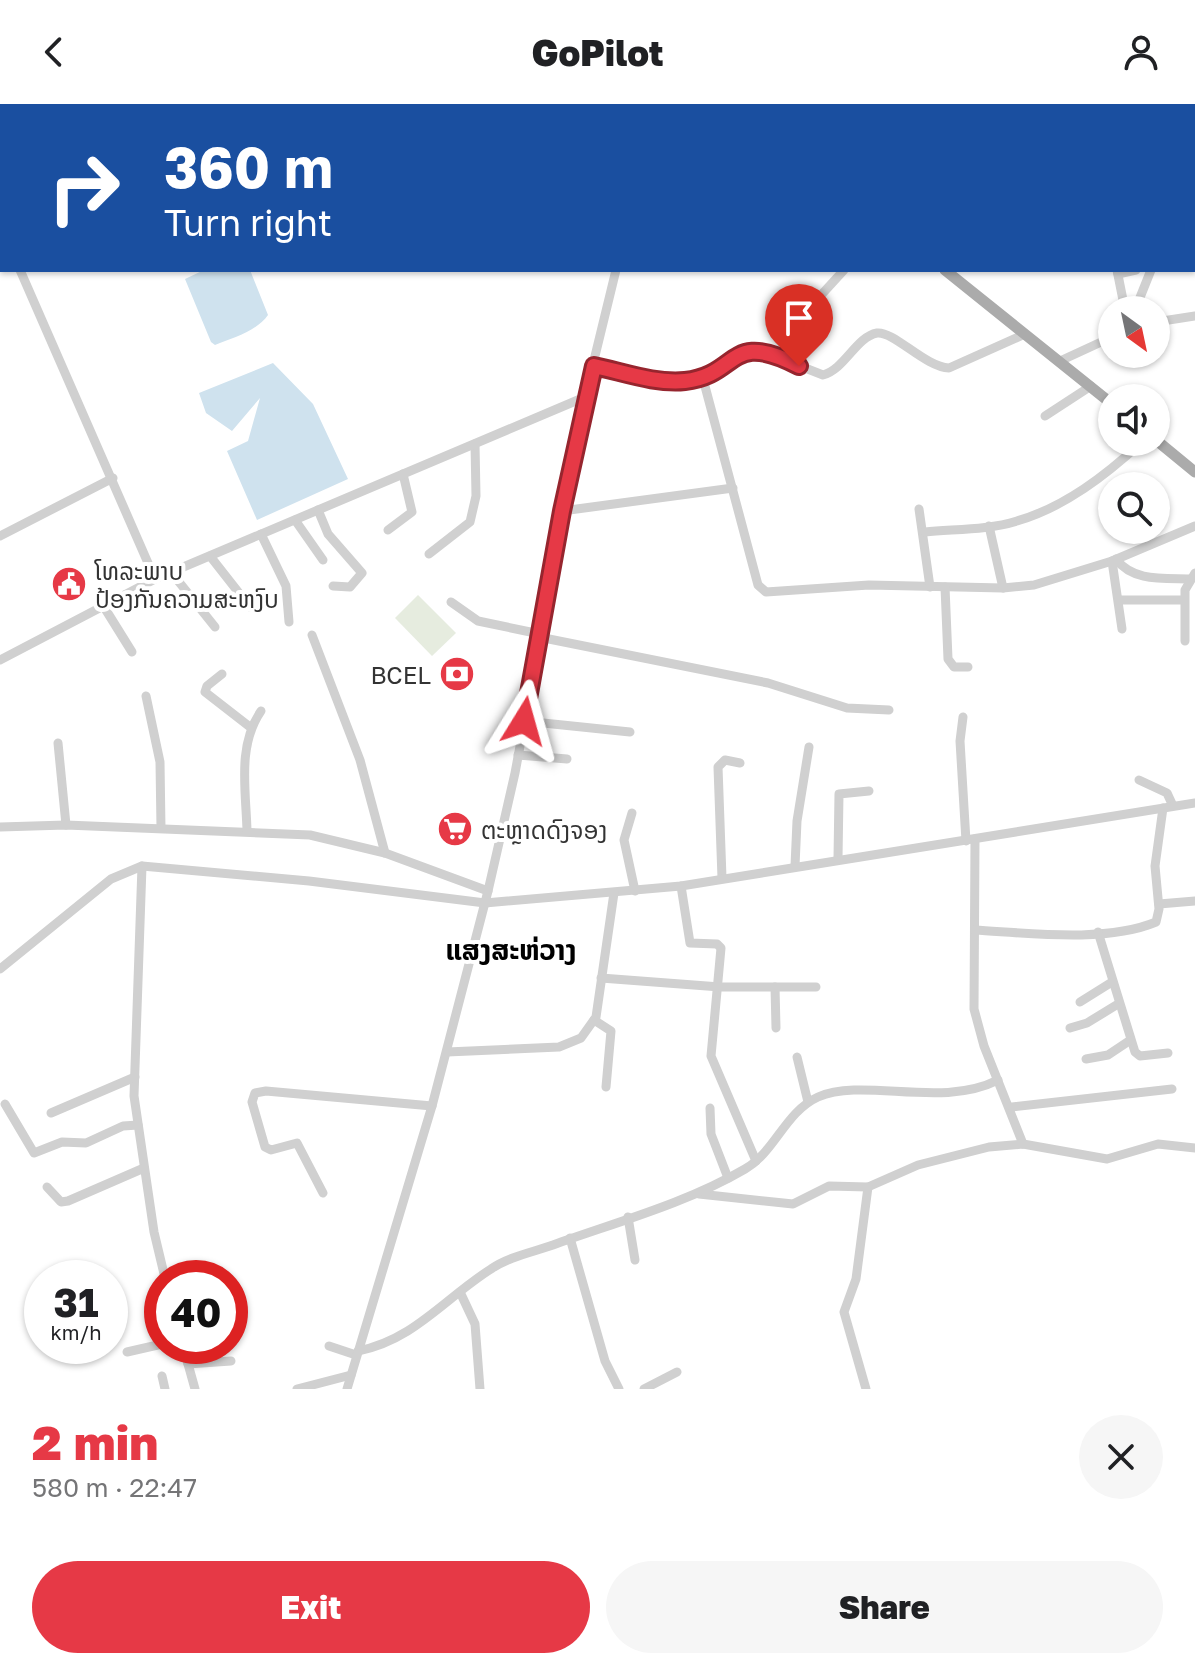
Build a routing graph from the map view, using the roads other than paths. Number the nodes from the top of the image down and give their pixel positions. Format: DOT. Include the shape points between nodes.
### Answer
graph roads {
  1 [pos="21,272"];
  2 [pos="616,272"];
  3 [pos="842,272"];
  4 [pos="1117,272"];
  5 [pos="1150,272"];
  6 [pos="954,273"];
  7 [pos="1122,296"];
  8 [pos="1141,296"];
  9 [pos="1195,316"];
  10 [pos="1170,320"];
  11 [pos="1025,334"];
  12 [pos="1098,343"];
  13 [pos="780,356"];
  14 [pos="1060,361"];
  15 [pos="594,366"];
  16 [pos="702,375"];
  17 [pos="1091,386"];
  18 [pos="1098,392"];
  19 [pos="585,397"];
  20 [pos="1045,416"];
  21 [pos="475,444"];
  22 [pos="1170,451"];
  23 [pos="1124,456"];
  24 [pos="1195,472"];
  25 [pos="403,474"];
  26 [pos="113,478"];
  27 [pos="733,488"];
  28 [pos="919,509"];
  29 [pos="318,510"];
  30 [pos="562,511"];
  31 [pos="295,520"];
  32 [pos="989,526"];
  33 [pos="1195,526"];
  34 [pos="388,530"];
  35 [pos="925,532"];
  36 [pos="261,534"];
  37 [pos="0,536"];
  38 [pos="429,554"];
  39 [pos="210,556"];
  40 [pos="323,560"];
  41 [pos="1114,560"];
  42 [pos="171,572"];
  43 [pos="1193,576"];
  44 [pos="155,579"];
  45 [pos="333,586"];
  46 [pos="930,587"];
  47 [pos="945,587"];
  48 [pos="1003,588"];
  49 [pos="1119,600"];
  50 [pos="1184,600"];
  51 [pos="451,602"];
  52 [pos="104,607"];
  53 [pos="250,607"];
  54 [pos="289,622"];
  55 [pos="215,627"];
  56 [pos="1122,629"];
  57 [pos="312,635"];
  58 [pos="539,636"];
  59 [pos="1185,641"];
  60 [pos="132,652"];
  61 [pos="0,660"];
  62 [pos="968,667"];
  63 [pos="222,674"];
  64 [pos="146,696"];
  65 [pos="889,710"];
  66 [pos="261,711"];
  67 [pos="963,717"];
  68 [pos="524,721"];
  69 [pos="250,727"];
  70 [pos="630,732"];
  71 [pos="58,743"];
  72 [pos="809,747"];
  73 [pos="518,755"];
  74 [pos="567,759"];
  75 [pos="740,763"];
  76 [pos="1139,780"];
  77 [pos="869,791"];
  78 [pos="1195,803"];
  79 [pos="1168,807"];
  80 [pos="632,813"];
  81 [pos="66,825"];
  82 [pos="0,827"];
  83 [pos="161,828"];
  84 [pos="247,831"];
  85 [pos="970,840"];
  86 [pos="385,853"];
  87 [pos="838,858"];
  88 [pos="142,866"];
  89 [pos="795,866"];
  90 [pos="722,878"];
  91 [pos="681,886"];
  92 [pos="488,891"];
  93 [pos="635,891"];
  94 [pos="614,893"];
  95 [pos="1195,901"];
  96 [pos="485,903"];
  97 [pos="1159,904"];
  98 [pos="975,930"];
  99 [pos="1098,932"];
  100 [pos="0,969"];
  101 [pos="601,978"];
  102 [pos="1112,982"];
  103 [pos="720,987"];
  104 [pos="775,987"];
  105 [pos="816,987"];
  106 [pos="1080,1002"];
  107 [pos="1118,1004"];
  108 [pos="594,1020"];
  109 [pos="776,1028"];
  110 [pos="1070,1028"];
  111 [pos="1129,1041"];
  112 [pos="447,1052"];
  113 [pos="1168,1053"];
  114 [pos="797,1057"];
  115 [pos="1086,1059"];
  116 [pos="135,1077"];
  117 [pos="998,1080"];
  118 [pos="606,1087"];
  119 [pos="1172,1089"];
  120 [pos="808,1102"];
  121 [pos="5,1104"];
  122 [pos="432,1106"];
  123 [pos="1012,1107"];
  124 [pos="710,1108"];
  125 [pos="51,1113"];
  126 [pos="138,1125"];
  127 [pos="1023,1144"];
  128 [pos="1195,1148"];
  129 [pos="756,1161"];
  130 [pos="144,1168"];
  131 [pos="728,1178"];
  132 [pos="47,1187"];
  133 [pos="868,1187"];
  134 [pos="323,1193"];
  135 [pos="695,1193"];
  136 [pos="628,1217"];
  137 [pos="570,1238"];
  138 [pos="162,1260"];
  139 [pos="635,1260"];
  140 [pos="460,1292"];
  141 [pos="329,1346"];
  142 [pos="357,1353"];
  143 [pos="188,1364"];
  144 [pos="677,1372"];
  145 [pos="351,1375"];
  146 [pos="162,1376"];
  147 [pos="165,1389"];
  148 [pos="195,1389"];
  149 [pos="297,1389"];
  150 [pos="347,1389"];
  151 [pos="480,1389"];
  152 [pos="619,1389"];
  153 [pos="644,1389"];
  154 [pos="866,1389"];
  1 -- 26 [label="street"];
  2 -- 15 [label="street"];
  3 -- 13 [label="street" via="802,316"];
  4 -- 7 [label="street"];
  5 -- 8 [label="street"];
  6 -- 11 [label="main road"];
  9 -- 10 [label="street"];
  11 -- 13 [label="street" via="949,368 879,333 829,374 819,375"];
  11 -- 14 [label="main road"];
  12 -- 14 [label="street"];
  13 -- 16 [label="street" via="747,352"];
  14 -- 17 [label="main road"];
  15 -- 16 [label="street" via="664,381"];
  15 -- 19 [label="street"];
  16 -- 27 [label="street"];
  17 -- 18 [label="main road"];
  17 -- 20 [label="street"];
  19 -- 21 [label="street"];
  19 -- 30 [label="street"];
  21 -- 25 [label="street"];
  21 -- 38 [label="street" via="476,496 470,522"];
  22 -- 24 [label="main road"];
  23 -- 32 [label="street" via="1064,502 1015,522"];
  25 -- 29 [label="street"];
  25 -- 34 [label="street" via="412,512"];
  26 -- 37 [label="street"];
  26 -- 44 [label="street"];
  27 -- 30 [label="street"];
  27 -- 46 [label="street" via="758,585 766,592"];
  28 -- 35 [label="street"];
  29 -- 31 [label="street"];
  29 -- 45 [label="street" via="332,540 362,573 350,587"];
  30 -- 58 [label="street"];
  31 -- 36 [label="street"];
  31 -- 40 [label="street"];
  32 -- 35 [label="street"];
  32 -- 48 [label="street"];
  33 -- 41 [label="street"];
  35 -- 46 [label="street"];
  36 -- 39 [label="street"];
  36 -- 54 [label="street" via="286,586"];
  39 -- 42 [label="street"];
  39 -- 53 [label="street"];
  41 -- 43 [label="street" via="1135,575"];
  41 -- 48 [label="street" via="1034,585"];
  41 -- 49 [label="street"];
  42 -- 44 [label="street"];
  42 -- 55 [label="street"];
  43 -- 50 [label="street"];
  44 -- 52 [label="street"];
  46 -- 47 [label="street"];
  47 -- 48 [label="street"];
  47 -- 62 [label="street" via="948,659 954,667"];
  49 -- 50 [label="street"];
  49 -- 56 [label="street"];
  50 -- 59 [label="street"];
  51 -- 58 [label="street" via="475,620"];
  52 -- 60 [label="street"];
  52 -- 61 [label="street"];
  57 -- 86 [label="street" via="360,760"];
  58 -- 65 [label="street" via="768,683 847,708"];
  58 -- 68 [label="street"];
  63 -- 69 [label="street" via="205,692"];
  64 -- 83 [label="street" via="160,762"];
  66 -- 69 [label="street"];
  67 -- 85 [label="street" via="960,741"];
  68 -- 70 [label="street"];
  68 -- 73 [label="street"];
  69 -- 84 [label="street" via="244,748"];
  71 -- 81 [label="street"];
  72 -- 89 [label="street"];
  73 -- 74 [label="street"];
  73 -- 92 [label="street"];
  75 -- 90 [label="street" via="725,760 718,767"];
  76 -- 79 [label="street" via="1167,793"];
  77 -- 87 [label="street" via="839,794"];
  78 -- 79 [label="street"];
  79 -- 85 [label="street"];
  79 -- 97 [label="street" via="1155,866"];
  80 -- 93 [label="street" via="624,840"];
  81 -- 82 [label="street"];
  81 -- 83 [label="street"];
  83 -- 84 [label="street"];
  84 -- 86 [label="street" via="310,835"];
  85 -- 87 [label="street"];
  85 -- 98 [label="street"];
  86 -- 92 [label="street"];
  87 -- 89 [label="street"];
  88 -- 96 [label="street"];
  88 -- 100 [label="street" via="111,879"];
  88 -- 116 [label="street"];
  89 -- 90 [label="street"];
  90 -- 91 [label="street"];
  91 -- 93 [label="street"];
  91 -- 103 [label="street" via="690,943 721,948"];
  92 -- 96 [label="street"];
  93 -- 94 [label="street"];
  94 -- 96 [label="street"];
  94 -- 101 [label="street"];
  95 -- 97 [label="street"];
  96 -- 112 [label="street"];
  97 -- 99 [label="street" via="1156,922"];
  98 -- 99 [label="street"];
  98 -- 117 [label="street" via="974,1009"];
  99 -- 102 [label="street"];
  101 -- 103 [label="street"];
  101 -- 108 [label="street"];
  102 -- 106 [label="street"];
  102 -- 107 [label="street"];
  103 -- 104 [label="street"];
  103 -- 129 [label="street" via="711,1056"];
  104 -- 105 [label="street"];
  104 -- 109 [label="street"];
  107 -- 110 [label="street"];
  107 -- 111 [label="street"];
  108 -- 112 [label="street" via="581,1038 559,1047"];
  108 -- 118 [label="street" via="611,1031"];
  111 -- 113 [label="street" via="1140,1056"];
  111 -- 115 [label="street" via="1108,1055"];
  112 -- 122 [label="street"];
  114 -- 120 [label="street"];
  116 -- 125 [label="street"];
  116 -- 126 [label="street"];
  117 -- 120 [label="street" via="923,1095 846,1092"];
  117 -- 123 [label="street"];
  119 -- 123 [label="street"];
  120 -- 129 [label="street"];
  121 -- 126 [label="street" via="34,1153"];
  122 -- 134 [label="street" via="255,1093 252,1102 265,1147 297,1143"];
  122 -- 142 [label="street"];
  123 -- 127 [label="street"];
  124 -- 131 [label="street" via="711,1134"];
  126 -- 130 [label="street"];
  127 -- 128 [label="street" via="1107,1159 1158,1144"];
  127 -- 133 [label="street" via="918,1165"];
  129 -- 131 [label="street"];
  130 -- 132 [label="street" via="68,1201 61,1202"];
  130 -- 138 [label="street"];
  131 -- 135 [label="street"];
  133 -- 135 [label="street" via="829,1186 793,1204"];
  133 -- 154 [label="street" via="856,1279 844,1312"];
  135 -- 136 [label="street"];
  136 -- 137 [label="street"];
  136 -- 139 [label="street"];
  137 -- 140 [label="street" via="496,1266"];
  137 -- 152 [label="street" via="605,1361"];
  140 -- 142 [label="street" via="431,1318"];
  140 -- 151 [label="street" via="475,1324"];
  141 -- 142 [label="street"];
  142 -- 145 [label="street"];
  143 -- 148 [label="street"];
  144 -- 153 [label="street"];
  145 -- 149 [label="street"];
  145 -- 150 [label="street"];
  146 -- 147 [label="street"];
}
